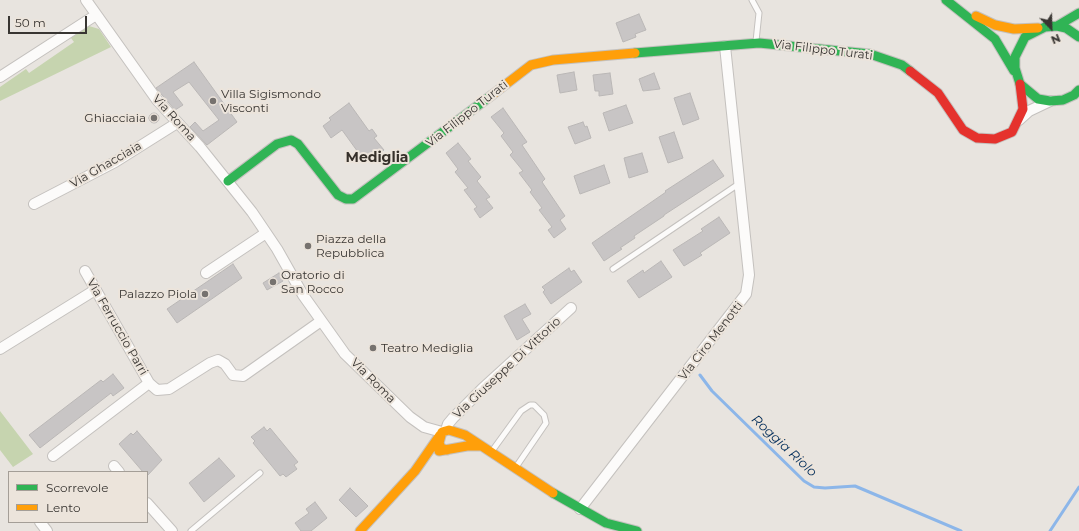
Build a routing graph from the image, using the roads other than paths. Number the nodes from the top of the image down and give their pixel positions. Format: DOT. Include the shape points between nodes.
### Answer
graph roads {
  1 [pos="86,0"];
  2 [pos="752,0"];
  3 [pos="946,0"];
  4 [pos="1079,13"];
  5 [pos="96,15"];
  6 [pos="1057,26"];
  7 [pos="1045,27"];
  8 [pos="1079,37"];
  9 [pos="756,43"];
  10 [pos="725,46"];
  11 [pos="0,77"];
  12 [pos="1019,81"];
  13 [pos="1079,90"];
  14 [pos="1079,99"];
  15 [pos="1063,100"];
  16 [pos="1050,101"];
  17 [pos="1018,122"];
  18 [pos="177,123"];
  19 [pos="228,181"];
  20 [pos="740,183"];
  21 [pos="34,204"];
  22 [pos="266,233"];
  23 [pos="614,269"];
  24 [pos="85,271"];
  25 [pos="206,273"];
  26 [pos="95,290"];
  27 [pos="571,308"];
  28 [pos="321,321"];
  29 [pos="0,349"];
  30 [pos="149,383"];
  31 [pos="445,432"];
  32 [pos="481,446"];
  33 [pos="450,450"];
  34 [pos="491,452"];
  35 [pos="52,456"];
  36 [pos="424,461"];
  37 [pos="515,468"];
  38 [pos="260,473"];
  39 [pos="148,504"];
  40 [pos="580,509"];
  41 [pos="41,523"];
  42 [pos="47,531"];
  43 [pos="172,531"];
  44 [pos="191,531"];
  45 [pos="360,531"];
  46 [pos="637,531"];
  1 -- 5 [label="street, Via Roma"];
  2 -- 9 [label="lane, Via Filippo Turati" via="759,13"];
  3 -- 7 [label="street" via="995,25 1021,30"];
  3 -- 12 [label="street" via="995,39"];
  4 -- 6 [label="street"];
  5 -- 11 [label="street"];
  5 -- 18 [label="street, Via Roma" via="151,93"];
  6 -- 7 [label="street"];
  6 -- 8 [label="street" via="1066,28"];
  7 -- 12 [label="street" via="1025,37 1019,46 1015,62"];
  9 -- 10 [label="street, Via Filippo Turati"];
  9 -- 17 [label="street, Via Filippo Turati" via="870,54 902,65 938,93 963,130 977,138 995,139 1012,132"];
  10 -- 19 [label="street, Via Filippo Turati" via="534,63 353,199 338,195 298,144 291,140 277,144"];
  10 -- 20 [label="street, Via Ciro Menotti"];
  12 -- 16 [label="street" via="1038,99"];
  12 -- 17 [label="street" via="1023,109"];
  13 -- 15 [label="street"];
  14 -- 15 [label="street"];
  15 -- 16 [label="street"];
  16 -- 17 [label="street, Via Filippo Turati" via="1029,111"];
  18 -- 19 [label="street, Via Roma"];
  18 -- 21 [label="street, Via Ghacciaia" via="115,162"];
  19 -- 22 [label="street, Via Roma"];
  20 -- 23 [label="lane"];
  20 -- 40 [label="street, Via Ciro Menotti" via="749,275 746,294 741,304"];
  22 -- 25 [label="street"];
  22 -- 28 [label="street, Via Roma"];
  24 -- 26 [label="street, Via Ferruccio Parri"];
  26 -- 29 [label="street"];
  26 -- 30 [label="street, Via Ferruccio Parri"];
  27 -- 31 [label="street, Via Giuseppe Di Vittorio" via="482,389 453,418"];
  28 -- 30 [label="street, Via Ferruccio Parri" via="243,376 233,375 225,364 218,360 169,389 157,390"];
  28 -- 31 [label="street, Via Roma" via="346,354 399,407 424,427"];
  30 -- 35 [label="street, Via Ferruccio Parri"];
  31 -- 32 [label="street, Via Roma" via="468,437"];
  31 -- 33 [label="street" via="439,445"];
  31 -- 33 [label="street" via="457,434 459,440 457,446"];
  31 -- 36 [label="street, Via Giuseppe Di Vittorio"];
  32 -- 33 [label="street"];
  32 -- 34 [label="street, Via Roma"];
  33 -- 36 [label="street, Via Giuseppe Di Vittorio" via="437,453"];
  34 -- 37 [label="street, Via Roma"];
  34 -- 37 [label="lane" via="521,410 534,405 544,415 546,423"];
  36 -- 45 [label="street, Via Giuseppe Di Vittorio"];
  37 -- 40 [label="street, Via Roma"];
  38 -- 44 [label="lane"];
  39 -- 43 [label="street"];
  40 -- 46 [label="street, Via Roma" via="606,523"];
  41 -- 42 [label="street"];
}
